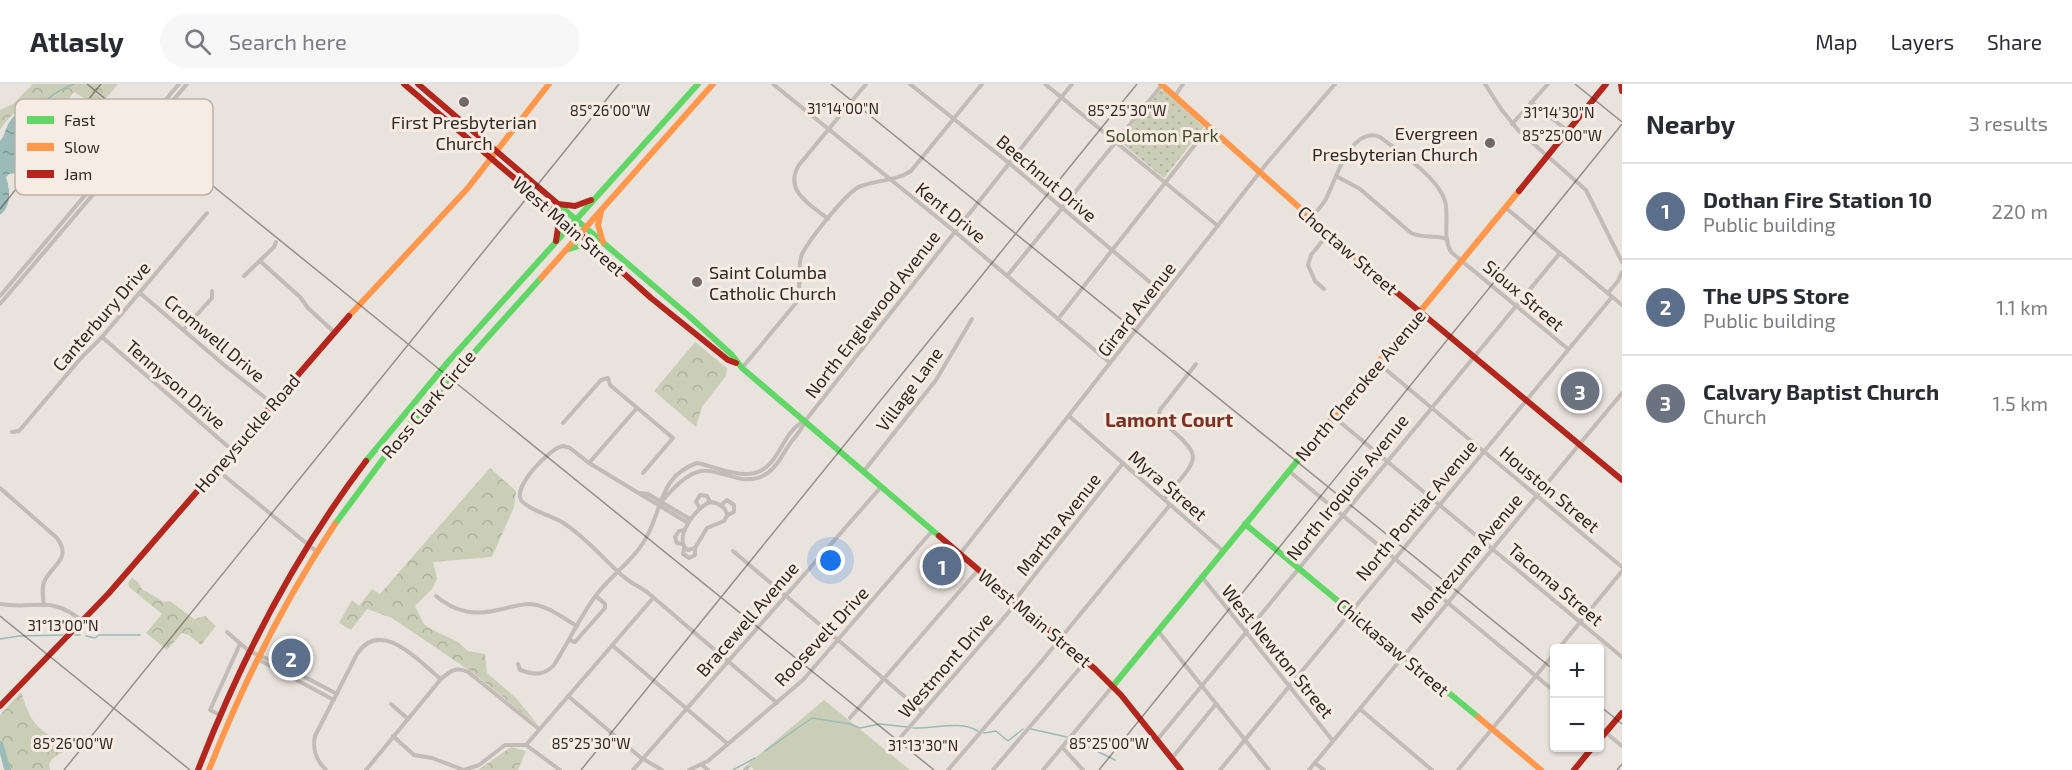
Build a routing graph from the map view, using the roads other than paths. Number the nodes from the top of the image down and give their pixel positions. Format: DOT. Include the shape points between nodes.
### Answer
graph roads {
  1 [pos="179,84"];
  2 [pos="187,84"];
  3 [pos="404,84"];
  4 [pos="418,84"];
  5 [pos="549,84"];
  6 [pos="713,84"];
  7 [pos="774,84"];
  8 [pos="866,84"];
  9 [pos="910,84"];
  10 [pos="982,84"];
  11 [pos="1045,84"];
  12 [pos="1072,84"];
  13 [pos="1183,84"];
  14 [pos="1335,84"];
  15 [pos="1485,84"];
  16 [pos="1548,84"];
  17 [pos="1606,84"];
  18 [pos="1621,84"];
  19 [pos="1161,85"];
  20 [pos="696,86"];
  21 [pos="1622,91"];
  22 [pos="1174,96"];
  23 [pos="1061,98"];
  24 [pos="166,99"];
  25 [pos="174,99"];
  26 [pos="1531,102"];
  27 [pos="679,105"];
  28 [pos="691,110"];
  29 [pos="954,119"];
  30 [pos="680,123"];
  31 [pos="1512,124"];
  32 [pos="1209,127"];
  33 [pos="828,129"];
  34 [pos="1568,132"];
  35 [pos="1115,142"];
  36 [pos="497,151"];
  37 [pos="1548,156"];
  38 [pos="491,158"];
  39 [pos="1009,163"];
  40 [pos="1260,173"];
  41 [pos="1336,177"];
  42 [pos="890,179"];
  43 [pos="1165,183"];
  44 [pos="85,195"];
  45 [pos="93,195"];
  46 [pos="595,198"];
  47 [pos="558,204"];
  48 [pos="1061,208"];
  49 [pos="1506,208"];
  50 [pos="601,210"];
  51 [pos="552,211"];
  52 [pos="207,213"];
  53 [pos="1311,218"];
  54 [pos="576,219"];
  55 [pos="828,219"];
  56 [pos="570,226"];
  57 [pos="1218,226"];
  58 [pos="586,227"];
  59 [pos="954,231"];
  60 [pos="579,234"];
  61 [pos="1329,234"];
  62 [pos="1447,239"];
  63 [pos="276,242"];
  64 [pos="556,242"];
  65 [pos="603,242"];
  66 [pos="595,247"];
  67 [pos="565,250"];
  68 [pos="1112,250"];
  69 [pos="1560,253"];
  70 [pos="260,261"];
  71 [pos="1462,261"];
  72 [pos="1622,262"];
  73 [pos="1622,272"];
  74 [pos="244,276"];
  75 [pos="1007,276"];
  76 [pos="1324,289"];
  77 [pos="212,291"];
  78 [pos="140,293"];
  79 [pos="1164,294"];
  80 [pos="1610,295"];
  81 [pos="0,296"];
  82 [pos="0,304"];
  83 [pos="1622,305"];
  84 [pos="1515,306"];
  85 [pos="1420,313"];
  86 [pos="972,319"];
  87 [pos="1058,319"];
  88 [pos="183,330"];
  89 [pos="334,332"];
  90 [pos="102,337"];
  91 [pos="470,338"];
  92 [pos="462,348"];
  93 [pos="1568,350"];
  94 [pos="470,354"];
  95 [pos="1473,357"];
  96 [pos="462,363"];
  97 [pos="1110,363"];
  98 [pos="1378,363"];
  99 [pos="1196,364"];
  100 [pos="740,366"];
  101 [pos="1622,393"];
  102 [pos="1526,400"];
  103 [pos="272,404"];
  104 [pos="637,408"];
  105 [pos="1431,408"];
  106 [pos="1069,416"];
  107 [pos="1334,417"];
  108 [pos="805,421"];
  109 [pos="563,423"];
  110 [pos="12,432"];
  111 [pos="1579,444"];
  112 [pos="232,450"];
  113 [pos="1483,451"];
  114 [pos="1386,461"];
  115 [pos="589,463"];
  116 [pos="1123,464"];
  117 [pos="216,469"];
  118 [pos="864,471"];
  119 [pos="1289,471"];
  120 [pos="643,473"];
  121 [pos="1622,480"];
  122 [pos="882,486"];
  123 [pos="0,488"];
  124 [pos="1536,495"];
  125 [pos="1164,499"];
  126 [pos="710,502"];
  127 [pos="660,504"];
  128 [pos="721,505"];
  129 [pos="1170,505"];
  130 [pos="1439,505"];
  131 [pos="700,508"];
  132 [pos="727,515"];
  133 [pos="1342,515"];
  134 [pos="689,521"];
  135 [pos="1245,524"];
  136 [pos="933,530"];
  137 [pos="308,545"];
  138 [pos="683,546"];
  139 [pos="695,548"];
  140 [pos="1491,549"];
  141 [pos="733,551"];
  142 [pos="1223,551"];
  143 [pos="316,552"];
  144 [pos="960,554"];
  145 [pos="1394,558"];
  146 [pos="1298,568"];
  147 [pos="978,569"];
  148 [pos="1622,569"];
  149 [pos="617,571"];
  150 [pos="1202,577"];
  151 [pos="436,596"];
  152 [pos="596,596"];
  153 [pos="786,596"];
  154 [pos="653,598"];
  155 [pos="1016,601"];
  156 [pos="1448,602"];
  157 [pos="0,604"];
  158 [pos="44,605"];
  159 [pos="1350,612"];
  160 [pos="83,622"];
  161 [pos="1580,622"];
  162 [pos="577,626"];
  163 [pos="1158,631"];
  164 [pos="227,632"];
  165 [pos="1246,632"];
  166 [pos="1060,639"];
  167 [pos="569,640"];
  168 [pos="838,640"];
  169 [pos="240,644"];
  170 [pos="1562,644"];
  171 [pos="612,645"];
  172 [pos="249,651"];
  173 [pos="258,656"];
  174 [pos="1403,656"];
  175 [pos="1622,657"];
  176 [pos="1550,659"];
  177 [pos="1086,661"];
  178 [pos="728,662"];
  179 [pos="518,664"];
  180 [pos="1536,676"];
  181 [pos="884,679"];
  182 [pos="441,680"];
  183 [pos="1113,686"];
  184 [pos="1202,686"];
  185 [pos="1289,686"];
  186 [pos="1550,688"];
  187 [pos="337,694"];
  188 [pos="567,696"];
  189 [pos="334,699"];
  190 [pos="777,703"];
  191 [pos="391,704"];
  192 [pos="1216,704"];
  193 [pos="0,706"];
  194 [pos="686,709"];
  195 [pos="1360,709"];
  196 [pos="923,712"];
  197 [pos="1622,712"];
  198 [pos="220,715"];
  199 [pos="850,718"];
  200 [pos="408,719"];
  201 [pos="539,729"];
  202 [pos="1492,729"];
  203 [pos="1604,729"];
  204 [pos="1604,732"];
  205 [pos="393,736"];
  206 [pos="1157,740"];
  207 [pos="1245,740"];
  208 [pos="1333,741"];
  209 [pos="728,744"];
  210 [pos="526,745"];
  211 [pos="894,745"];
  212 [pos="1622,746"];
  213 [pos="1062,747"];
  214 [pos="1589,752"];
  215 [pos="1172,758"];
  216 [pos="642,759"];
  217 [pos="1315,763"];
  218 [pos="702,765"];
  219 [pos="449,768"];
  220 [pos="457,769"];
  221 [pos="198,770"];
  222 [pos="209,770"];
  223 [pos="326,770"];
  224 [pos="366,770"];
  225 [pos="560,770"];
  226 [pos="633,770"];
  227 [pos="662,770"];
  228 [pos="689,770"];
  229 [pos="708,770"];
  230 [pos="948,770"];
  231 [pos="993,770"];
  232 [pos="1043,770"];
  233 [pos="1083,770"];
  234 [pos="1181,770"];
  235 [pos="1220,770"];
  236 [pos="1269,770"];
  237 [pos="1309,770"];
  238 [pos="1324,770"];
  239 [pos="1432,770"];
  240 [pos="1458,770"];
  241 [pos="1540,770"];
  242 [pos="1574,770"];
  1 -- 24 [label="street"];
  2 -- 25 [label="street"];
  3 -- 38 [label="main road, West Main Street"];
  4 -- 36 [label="main road, West Main Street"];
  5 -- 36 [label="main road, Honeysuckle Road"];
  6 -- 28 [label="main road, Ross Clark Circle"];
  7 -- 33 [label="street, Kent Drive"];
  8 -- 33 [label="street"];
  9 -- 29 [label="street, Beechnut Drive"];
  10 -- 29 [label="street"];
  11 -- 23 [label="street"];
  12 -- 23 [label="street, North Englewood Avenue"];
  13 -- 22 [label="street"];
  14 -- 40 [label="street, Girard Avenue"];
  15 -- 31 [label="street"];
  16 -- 26 [label="street"];
  17 -- 34 [label="main road, North Cherokee Avenue"];
  18 -- 21 [label="main road"];
  19 -- 22 [label="main road, Choctaw Street"];
  19 -- 35 [label="street"];
  20 -- 27 [label="main road, Ross Clark Circle"];
  20 -- 28 [label="main road" via="689,103"];
  22 -- 32 [label="main road, Choctaw Street"];
  23 -- 35 [label="street"];
  23 -- 39 [label="street, North Englewood Avenue"];
  26 -- 31 [label="street"];
  26 -- 34 [label="street"];
  27 -- 30 [label="main road"];
  27 -- 46 [label="main road, Ross Clark Circle"];
  28 -- 30 [label="main road, Ross Clark Circle"];
  29 -- 39 [label="street, Beechnut Drive"];
  29 -- 42 [label="street" via="913,169"];
  30 -- 50 [label="main road, Ross Clark Circle"];
  31 -- 37 [label="street"];
  32 -- 40 [label="main road, Choctaw Street"];
  32 -- 43 [label="street"];
  33 -- 42 [label="street, Kent Drive"];
  33 -- 55 [label="street" via="797,168 794,183 800,197"];
  34 -- 37 [label="main road, North Cherokee Avenue"];
  35 -- 43 [label="street"];
  35 -- 48 [label="street"];
  36 -- 38 [label="main road, Honeysuckle Road"];
  36 -- 47 [label="main road, West Main Street"];
  37 -- 49 [label="main road, North Cherokee Avenue"];
  37 -- 72 [label="street" via="1589,195"];
  38 -- 51 [label="main road, West Main Street"];
  38 -- 89 [label="main road, Honeysuckle Road"];
  39 -- 48 [label="street, Beechnut Drive"];
  39 -- 59 [label="street, North Englewood Avenue"];
  40 -- 53 [label="main road, Choctaw Street"];
  40 -- 57 [label="street, Girard Avenue"];
  41 -- 53 [label="street"];
  41 -- 62 [label="street" via="1360,189 1411,234"];
  41 -- 62 [label="street" via="1360,139 1380,137 1440,189 1446,206"];
  42 -- 55 [label="street" via="852,191"];
  42 -- 59 [label="street, Kent Drive"];
  43 -- 57 [label="street"];
  43 -- 68 [label="street"];
  44 -- 81 [label="street"];
  45 -- 82 [label="street"];
  46 -- 47 [label="main road" via="574,206"];
  46 -- 54 [label="main road, Ross Clark Circle"];
  47 -- 54 [label="main road, West Main Street"];
  48 -- 68 [label="street, Beechnut Drive"];
  48 -- 75 [label="street"];
  49 -- 69 [label="street"];
  49 -- 71 [label="main road, North Cherokee Avenue"];
  50 -- 58 [label="main road, Ross Clark Circle"];
  50 -- 65 [label="main road" via="598,225"];
  51 -- 56 [label="main road, West Main Street"];
  51 -- 64 [label="main road" via="558,228"];
  52 -- 78 [label="street, Canterbury Drive"];
  53 -- 61 [label="main road, Choctaw Street"];
  54 -- 56 [label="main road, Ross Clark Circle"];
  54 -- 58 [label="main road, West Main Street"];
  55 -- 100 [label="street" via="801,257 796,303"];
  56 -- 60 [label="main road, West Main Street"];
  56 -- 64 [label="main road, Ross Clark Circle"];
  57 -- 79 [label="street, Girard Avenue"];
  58 -- 60 [label="main road, Ross Clark Circle"];
  58 -- 65 [label="main road, West Main Street"];
  59 -- 75 [label="street, Kent Drive"];
  59 -- 108 [label="street, North Englewood Avenue"];
  60 -- 66 [label="main road, West Main Street"];
  60 -- 67 [label="main road, Ross Clark Circle"];
  61 -- 76 [label="street" via="1311,255 1308,265 1315,281"];
  61 -- 85 [label="main road, Choctaw Street"];
  62 -- 71 [label="street, Sioux Street" via="1451,252"];
  63 -- 70 [label="street"];
  64 -- 91 [label="main road, Ross Clark Circle"];
  65 -- 100 [label="main road, West Main Street"];
  66 -- 67 [label="main road" via="582,245"];
  66 -- 100 [label="main road, West Main Street" via="686,326"];
  67 -- 94 [label="main road, Ross Clark Circle"];
  68 -- 79 [label="street, Beechnut Drive"];
  68 -- 87 [label="street"];
  69 -- 80 [label="street"];
  69 -- 84 [label="street, North Iroquois Avenue"];
  70 -- 74 [label="street"];
  70 -- 89 [label="street"];
  71 -- 84 [label="street, Sioux Street"];
  71 -- 85 [label="main road, North Cherokee Avenue"];
  73 -- 80 [label="street, North Pontiac Avenue"];
  75 -- 87 [label="street, Kent Drive"];
  77 -- 88 [label="street" via="212,297"];
  78 -- 88 [label="street, Cromwell Drive"];
  78 -- 90 [label="street, Canterbury Drive"];
  79 -- 97 [label="street, Girard Avenue"];
  80 -- 83 [label="street"];
  80 -- 93 [label="street, North Pontiac Avenue"];
  84 -- 93 [label="street, Sioux Street"];
  84 -- 95 [label="street, North Iroquois Avenue"];
  85 -- 95 [label="main road, Choctaw Street"];
  85 -- 98 [label="main road, North Cherokee Avenue"];
  86 -- 118 [label="street, Village Lane" via="936,380"];
  87 -- 97 [label="street, Kent Drive"];
  88 -- 103 [label="street, Cromwell Drive"];
  89 -- 103 [label="main road, Honeysuckle Road"];
  90 -- 110 [label="street, Canterbury Drive" via="19,431"];
  90 -- 112 [label="street, Tennyson Drive"];
  91 -- 92 [label="main road, Ross Clark Circle"];
  91 -- 94 [label="main road"];
  92 -- 96 [label="main road"];
  92 -- 137 [label="main road, Ross Clark Circle" via="376,448"];
  93 -- 102 [label="street, North Pontiac Avenue"];
  94 -- 96 [label="main road, Ross Clark Circle"];
  95 -- 102 [label="main road, Choctaw Street"];
  95 -- 105 [label="street, North Iroquois Avenue"];
  96 -- 143 [label="main road, Ross Clark Circle" via="384,454"];
  97 -- 106 [label="street, Girard Avenue"];
  98 -- 105 [label="street, Houston Street"];
  98 -- 107 [label="main road, North Cherokee Avenue"];
  99 -- 125 [label="street" via="1158,418 1191,448 1194,458"];
  100 -- 108 [label="main road, West Main Street"];
  101 -- 111 [label="street, Montezuma Avenue"];
  102 -- 111 [label="main road, Choctaw Street"];
  102 -- 113 [label="street, North Pontiac Avenue"];
  103 -- 112 [label="main road, Honeysuckle Road"];
  104 -- 109 [label="street" via="610,385 608,378 601,380"];
  104 -- 115 [label="street"];
  104 -- 120 [label="street" via="673,438"];
  105 -- 113 [label="street, Houston Street"];
  105 -- 114 [label="street, North Iroquois Avenue"];
  106 -- 116 [label="street, Myra Street"];
  106 -- 144 [label="street, Girard Avenue"];
  107 -- 114 [label="street, Tacoma Street"];
  107 -- 119 [label="main road, North Cherokee Avenue"];
  108 -- 118 [label="main road, West Main Street"];
  108 -- 127 [label="street" via="781,461 763,476 745,479 702,471 676,486"];
  108 -- 127 [label="street" via="797,425 773,462 761,471 745,474 693,464 669,482"];
  111 -- 121 [label="main road, Choctaw Street"];
  111 -- 124 [label="street, Montezuma Avenue"];
  112 -- 117 [label="main road, Honeysuckle Road"];
  113 -- 124 [label="street, Houston Street"];
  113 -- 130 [label="street, North Pontiac Avenue"];
  114 -- 130 [label="street, Tacoma Street"];
  114 -- 133 [label="street, North Iroquois Avenue"];
  115 -- 127 [label="street"];
  115 -- 149 [label="street" via="570,448 558,447 524,482 519,495 527,506 554,517 579,534"];
  116 -- 125 [label="street, Myra Street"];
  116 -- 155 [label="street, Martha Avenue"];
  117 -- 137 [label="street"];
  117 -- 160 [label="main road, Honeysuckle Road"];
  118 -- 122 [label="main road, West Main Street"];
  119 -- 133 [label="street"];
  119 -- 135 [label="main road, North Cherokee Avenue"];
  122 -- 136 [label="main road, West Main Street"];
  122 -- 153 [label="street, Bracewell Avenue"];
  123 -- 158 [label="street" via="62,546 61,559 44,584"];
  124 -- 140 [label="street, Montezuma Avenue"];
  124 -- 148 [label="street, Houston Street"];
  125 -- 129 [label="street, Myra Street"];
  126 -- 128 [label="street"];
  126 -- 131 [label="street"];
  126 -- 131 [label="street" via="707,496 700,495 696,502"];
  127 -- 134 [label="street"];
  127 -- 149 [label="street" via="644,542"];
  128 -- 132 [label="street"];
  128 -- 132 [label="street" via="727,500 734,505 734,512"];
  129 -- 142 [label="street, Myra Street"];
  129 -- 166 [label="street"];
  130 -- 140 [label="street, Tacoma Street"];
  130 -- 145 [label="street, North Pontiac Avenue"];
  131 -- 134 [label="street"];
  132 -- 139 [label="street" via="724,521 707,528"];
  133 -- 145 [label="street"];
  133 -- 146 [label="street, North Iroquois Avenue"];
  134 -- 138 [label="street" via="675,537"];
  135 -- 142 [label="main road, North Cherokee Avenue"];
  135 -- 146 [label="main road, Chickasaw Street"];
  136 -- 144 [label="main road, West Main Street"];
  136 -- 168 [label="street, Roosevelt Drive"];
  137 -- 143 [label="street"];
  137 -- 172 [label="main road, Ross Clark Circle"];
  138 -- 139 [label="street"];
  138 -- 139 [label="street" via="683,555 689,558 695,555"];
  140 -- 156 [label="street, Montezuma Avenue"];
  140 -- 161 [label="street, Tacoma Street"];
  141 -- 153 [label="street"];
  142 -- 150 [label="main road, North Cherokee Avenue"];
  143 -- 173 [label="main road, Ross Clark Circle"];
  144 -- 147 [label="main road, West Main Street"];
  145 -- 156 [label="street"];
  145 -- 159 [label="street, North Pontiac Avenue"];
  146 -- 159 [label="main road, Chickasaw Street"];
  146 -- 165 [label="street, North Iroquois Avenue"];
  147 -- 155 [label="main road, West Main Street"];
  147 -- 181 [label="street"];
  148 -- 161 [label="street"];
  149 -- 152 [label="street"];
  149 -- 154 [label="street"];
  150 -- 163 [label="main road, North Cherokee Avenue"];
  150 -- 165 [label="street, West Newton Street"];
  151 -- 162 [label="street" via="471,613 524,604 540,606"];
  152 -- 162 [label="street"];
  152 -- 167 [label="street" via="605,608 575,642"];
  153 -- 168 [label="street"];
  153 -- 178 [label="street, Bracewell Avenue"];
  154 -- 171 [label="street"];
  154 -- 178 [label="street"];
  155 -- 166 [label="main road, West Main Street"];
  155 -- 196 [label="street, Westmont Drive"];
  156 -- 174 [label="street, Montezuma Avenue"];
  156 -- 180 [label="street"];
  157 -- 158 [label="street"];
  158 -- 160 [label="street" via="61,607"];
  159 -- 174 [label="main road, Chickasaw Street"];
  159 -- 185 [label="street, North Pontiac Avenue"];
  160 -- 193 [label="main road, Honeysuckle Road"];
  161 -- 170 [label="street"];
  161 -- 175 [label="street, Tacoma Street"];
  162 -- 167 [label="street"];
  163 -- 183 [label="main road, North Cherokee Avenue"];
  163 -- 184 [label="street"];
  164 -- 169 [label="street"];
  165 -- 184 [label="street, North Iroquois Avenue"];
  165 -- 185 [label="street, West Newton Street"];
  166 -- 177 [label="main road, West Main Street"];
  166 -- 230 [label="street"];
  167 -- 179 [label="street" via="554,665 544,672 529,673 520,670"];
  168 -- 181 [label="street"];
  168 -- 190 [label="street, Roosevelt Drive"];
  169 -- 172 [label="street"];
  169 -- 198 [label="street" via="210,710"];
  171 -- 188 [label="street"];
  171 -- 194 [label="street"];
  172 -- 173 [label="street"];
  172 -- 198 [label="main road, Ross Clark Circle"];
  173 -- 187 [label="street"];
  173 -- 189 [label="street"];
  173 -- 222 [label="main road, Ross Clark Circle"];
  174 -- 195 [label="street, Montezuma Avenue"];
  174 -- 202 [label="main road, Chickasaw Street"];
  176 -- 180 [label="street"];
  177 -- 183 [label="main road, West Main Street"];
  177 -- 231 [label="street"];
  178 -- 190 [label="street"];
  178 -- 194 [label="street, Bracewell Avenue"];
  180 -- 186 [label="street"];
  180 -- 202 [label="street"];
  181 -- 196 [label="street"];
  181 -- 199 [label="street"];
  182 -- 187 [label="street" via="396,644 380,639 368,642 360,651"];
  182 -- 200 [label="street"];
  182 -- 201 [label="street" via="453,670 468,672"];
  183 -- 206 [label="main road, West Main Street"];
  183 -- 213 [label="street"];
  184 -- 192 [label="street"];
  184 -- 206 [label="street, North Iroquois Avenue"];
  185 -- 207 [label="street, North Pontiac Avenue"];
  185 -- 208 [label="street, West Newton Street"];
  187 -- 189 [label="street"];
  188 -- 201 [label="street"];
  188 -- 216 [label="street"];
  189 -- 223 [label="street" via="314,740 315,755"];
  190 -- 209 [label="street, Roosevelt Drive"];
  191 -- 200 [label="street"];
  192 -- 207 [label="street"];
  192 -- 215 [label="street"];
  194 -- 209 [label="street"];
  194 -- 216 [label="street, Bracewell Avenue"];
  195 -- 208 [label="street, Montezuma Avenue"];
  195 -- 239 [label="street"];
  196 -- 211 [label="street, Westmont Drive"];
  197 -- 203 [label="main road"];
  198 -- 221 [label="main road, Ross Clark Circle"];
  200 -- 205 [label="street"];
  201 -- 210 [label="street"];
  202 -- 240 [label="street"];
  202 -- 241 [label="main road, Chickasaw Street"];
  204 -- 212 [label="street"];
  205 -- 219 [label="street" via="414,755"];
  205 -- 224 [label="street"];
  206 -- 215 [label="main road, West Main Street"];
  207 -- 235 [label="street, North Pontiac Avenue"];
  207 -- 236 [label="street"];
  208 -- 217 [label="street, Montezuma Avenue"];
  209 -- 218 [label="street, Roosevelt Drive"];
  210 -- 220 [label="street" via="508,744 475,767"];
  210 -- 225 [label="street"];
  213 -- 232 [label="street"];
  213 -- 233 [label="street"];
  214 -- 242 [label="main road"];
  215 -- 234 [label="main road, West Main Street"];
  216 -- 226 [label="street, Bracewell Avenue"];
  216 -- 227 [label="street"];
  217 -- 237 [label="street, Montezuma Avenue"];
  217 -- 238 [label="street"];
  218 -- 228 [label="street, Roosevelt Drive"];
  218 -- 229 [label="street"];
  219 -- 220 [label="street"];
}
